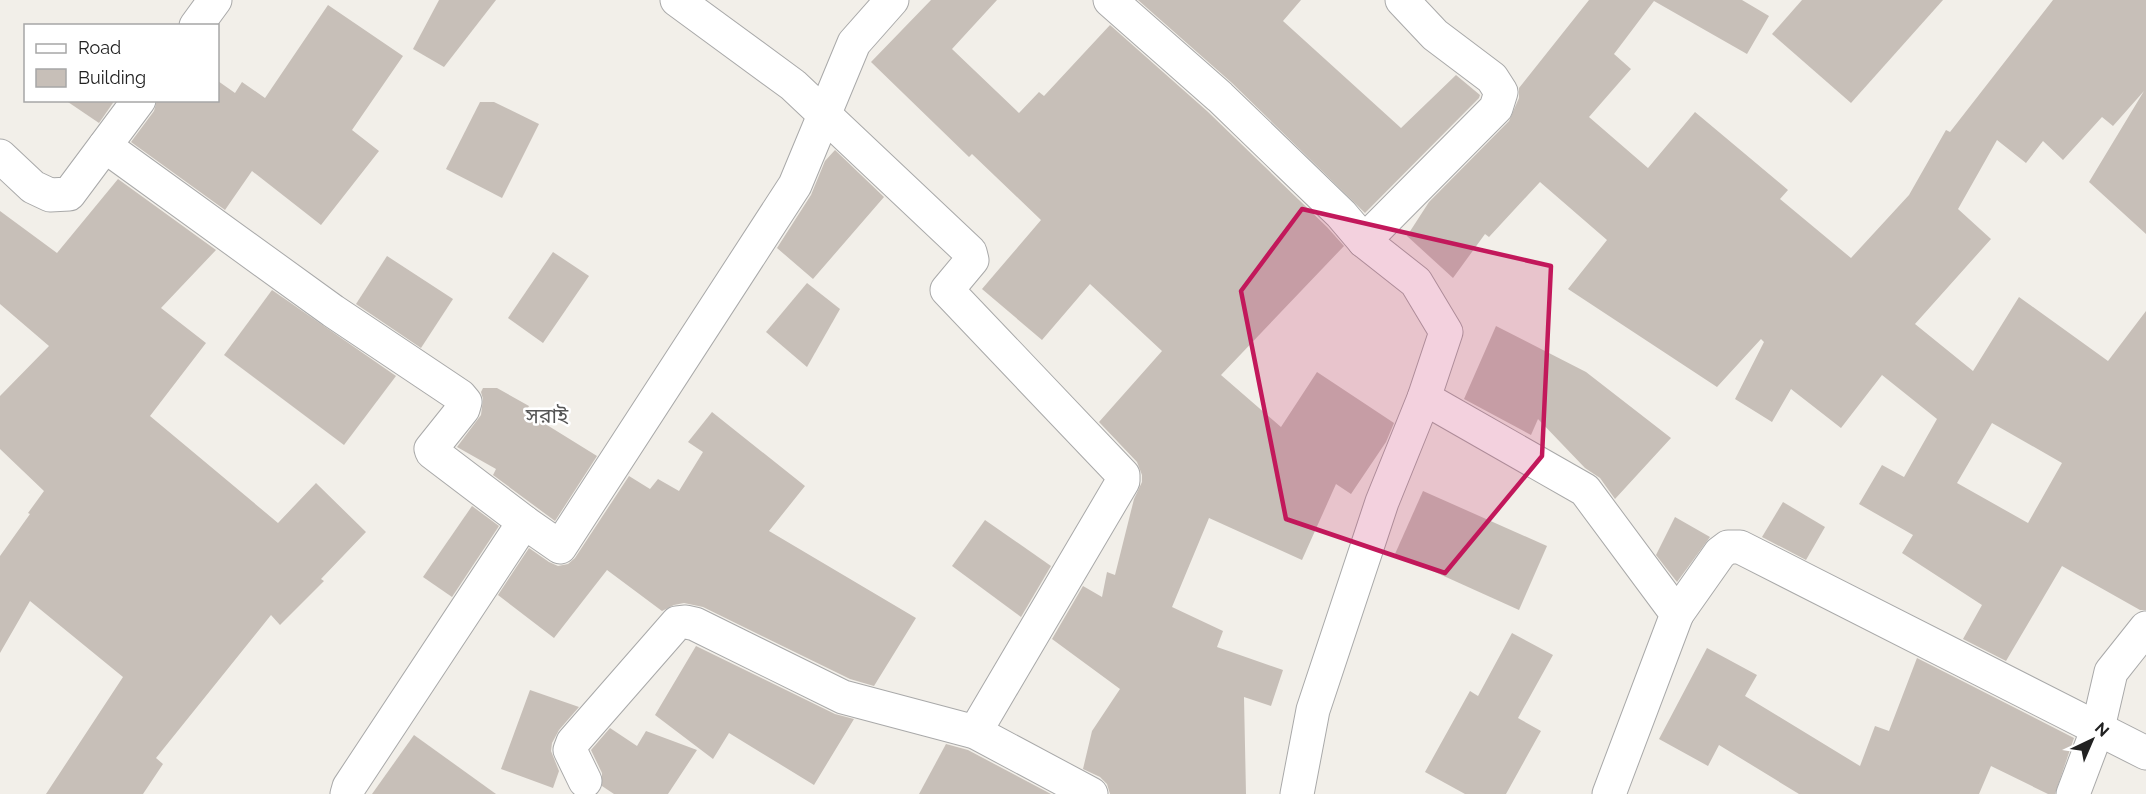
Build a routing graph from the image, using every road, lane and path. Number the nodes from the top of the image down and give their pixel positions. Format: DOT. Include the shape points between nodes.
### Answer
graph roads {
  1 [pos="215,0"];
  2 [pos="677,0"];
  3 [pos="892,0"];
  4 [pos="1110,0"];
  5 [pos="1402,0"];
  6 [pos="197,24"];
  7 [pos="138,102"];
  8 [pos="105,146"];
  9 [pos="0,156"];
  10 [pos="1364,241"];
  11 [pos="1424,398"];
  12 [pos="524,522"];
  13 [pos="1677,614"];
  14 [pos="2146,628"];
  15 [pos="2098,728"];
  16 [pos="975,732"];
  17 [pos="2146,753"];
  18 [pos="589,789"];
  19 [pos="347,794"];
  20 [pos="1090,794"];
  21 [pos="1298,794"];
  22 [pos="1609,794"];
  23 [pos="2073,794"];
  1 -- 6 [label="street"];
  2 -- 16 [label="street" via="793,85 970,252 972,260 947,290 1123,475 1123,482"];
  3 -- 12 [label="street" via="854,43 795,185 560,547"];
  4 -- 10 [label="street" via="1220,97"];
  5 -- 10 [label="street" via="1435,35 1492,78 1501,92 1496,108"];
  7 -- 8 [label="street"];
  8 -- 9 [label="street" via="69,194 50,195 33,187"];
  8 -- 12 [label="street" via="333,311 460,396 465,402 463,409 432,452"];
  10 -- 11 [label="street" via="1416,282 1446,332"];
  11 -- 13 [label="street" via="1585,490"];
  11 -- 21 [label="street" via="1382,502 1313,710"];
  12 -- 19 [label="street"];
  13 -- 15 [label="street" via="1720,553 1728,547 1740,547"];
  13 -- 22 [label="street"];
  14 -- 15 [label="street" via="2111,672"];
  15 -- 17 [label="street"];
  15 -- 23 [label="street"];
  16 -- 18 [label="street" via="843,697 695,624 678,623 573,742 570,750"];
  16 -- 20 [label="street"];
}
